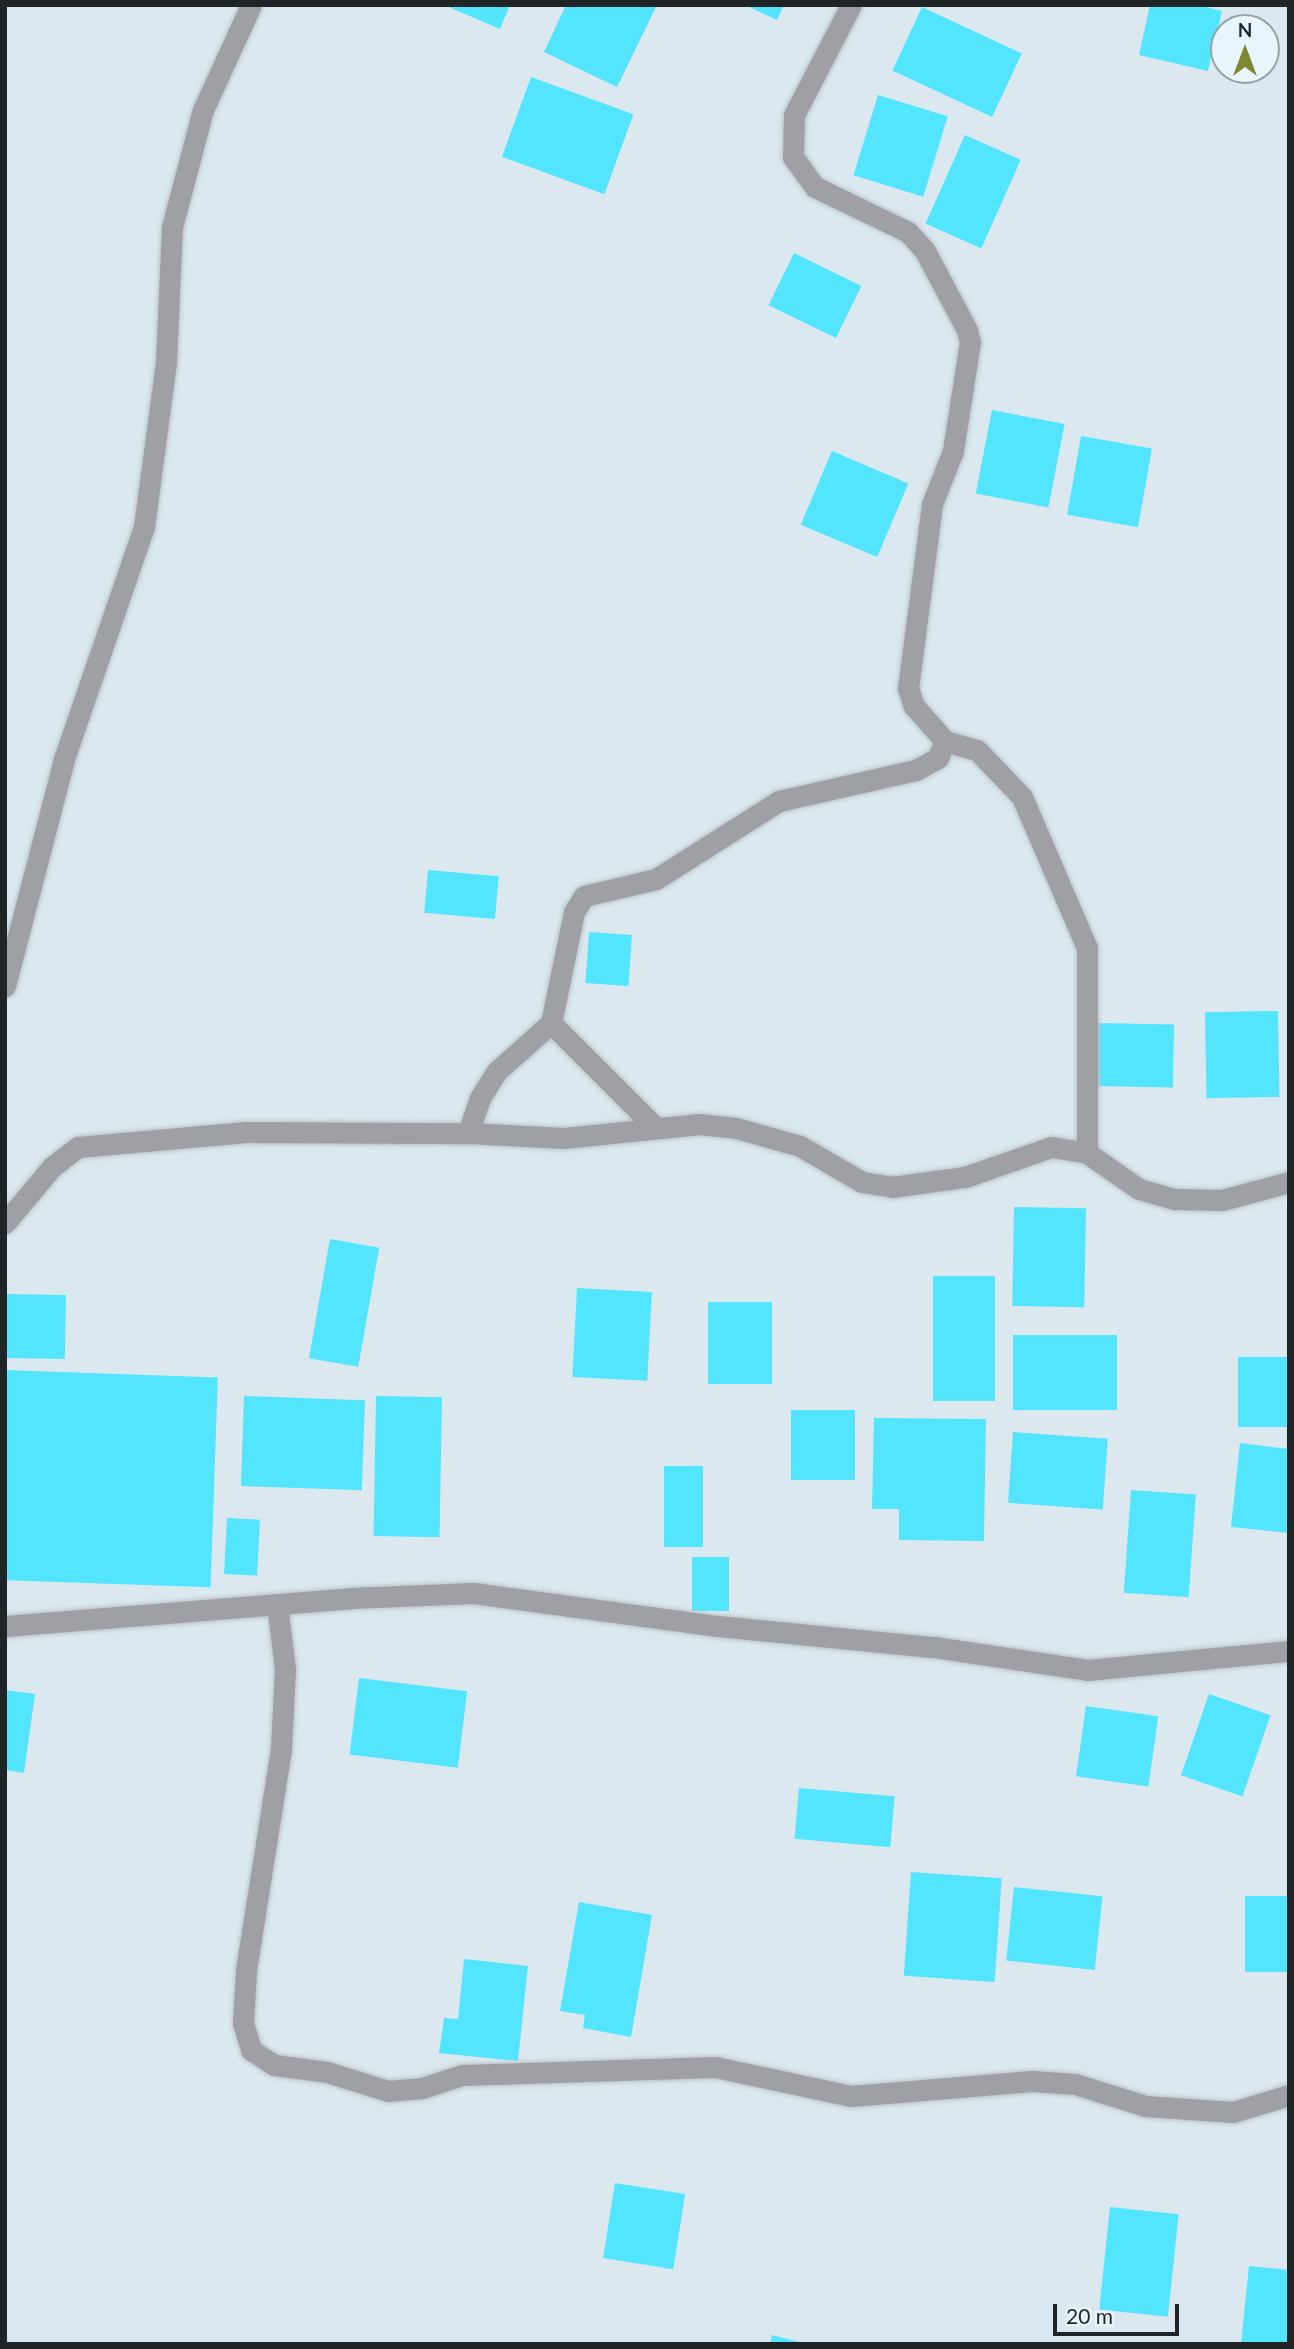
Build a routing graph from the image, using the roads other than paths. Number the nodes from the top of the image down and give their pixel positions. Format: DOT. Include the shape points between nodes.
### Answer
graph roads {
  1 [pos="251,5"];
  2 [pos="851,5"];
  3 [pos="945,741"];
  4 [pos="5,986"];
  5 [pos="551,1023"];
  6 [pos="654,1126"];
  7 [pos="468,1133"];
  8 [pos="1087,1153"];
  9 [pos="1289,1182"];
  10 [pos="5,1223"];
  11 [pos="277,1604"];
  12 [pos="5,1626"];
  13 [pos="1289,1651"];
  14 [pos="1289,2095"];
  1 -- 4 [label="street" via="203,110 172,227 166,363 144,527 64,759"];
  2 -- 3 [label="street" via="794,115 793,157 815,187 908,232 925,251 967,330 970,342 953,451 932,504 908,688 914,706"];
  3 -- 5 [label="street" via="938,758 916,770 779,801 656,879 584,896 574,912"];
  3 -- 8 [label="street" via="977,750 1022,797 1087,948"];
  5 -- 6 [label="street"];
  5 -- 7 [label="street" via="497,1071 480,1098"];
  6 -- 7 [label="street" via="564,1138"];
  6 -- 8 [label="street" via="699,1124 764,1135 800,1146 862,1182 892,1187 965,1177 1051,1147"];
  7 -- 10 [label="street" via="246,1132 152,1144 99,1142 78,1147 52,1167"];
  8 -- 9 [label="street" via="1139,1189 1175,1199 1222,1200"];
  11 -- 12 [label="street"];
  11 -- 13 [label="street" via="473,1593 718,1626 934,1647 1087,1671"];
  11 -- 14 [label="street" via="285,1669 281,1749 246,1971 243,2022 251,2050 274,2065 327,2072 388,2091 422,2088 462,2075 715,2067 851,2096 1032,2081 1074,2084 1145,2106 1233,2112"];
}
